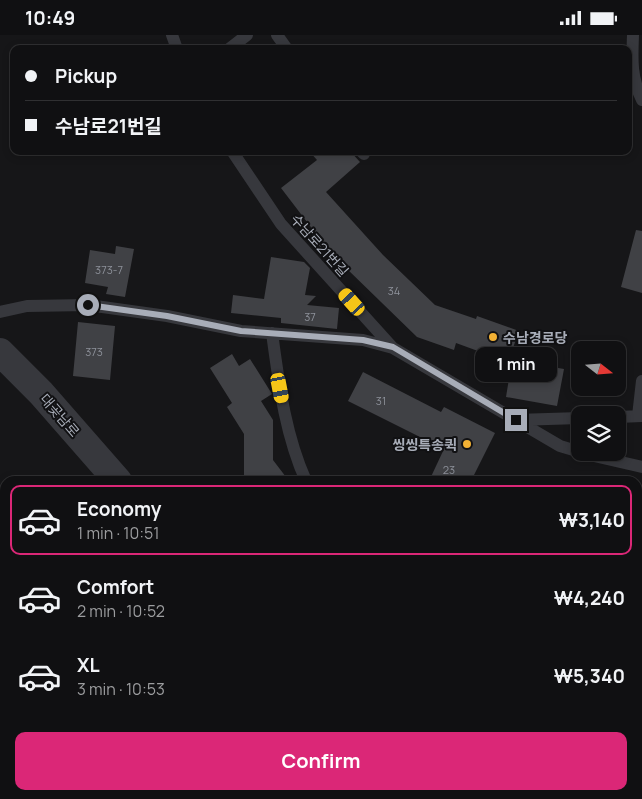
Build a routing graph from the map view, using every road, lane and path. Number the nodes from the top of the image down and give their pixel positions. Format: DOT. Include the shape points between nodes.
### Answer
graph roads {
  1 [pos="247,35"];
  2 [pos="633,35"];
  3 [pos="234,45"];
  4 [pos="632,50"];
  5 [pos="632,70"];
  6 [pos="642,100"];
  7 [pos="235,155"];
  8 [pos="0,312"];
  9 [pos="272,333"];
  10 [pos="393,347"];
  11 [pos="0,352"];
  12 [pos="642,381"];
  13 [pos="640,416"];
  14 [pos="626,417"];
  15 [pos="571,418"];
  16 [pos="516,420"];
  17 [pos="571,449"];
  18 [pos="613,461"];
  19 [pos="642,467"];
  20 [pos="114,476"];
  21 [pos="304,476"];
  1 -- 3 [label="lane"];
  2 -- 4 [label="lane"];
  5 -- 6 [label="lane"];
  7 -- 10 [label="lane, 수남로21번길" via="281,224"];
  8 -- 9 [label="lane" via="27,306 88,305 241,331"];
  9 -- 10 [label="lane" via="363,340"];
  9 -- 21 [label="lane" via="287,427"];
  10 -- 16 [label="lane, 수남로21번길"];
  11 -- 20 [label="street, 대곶남로" via="41,393"];
  12 -- 13 [label="lane"];
  13 -- 14 [label="lane"];
  15 -- 16 [label="lane"];
  16 -- 17 [label="lane, 수남로21번길"];
  18 -- 19 [label="lane, 수남로21번길"];
}
